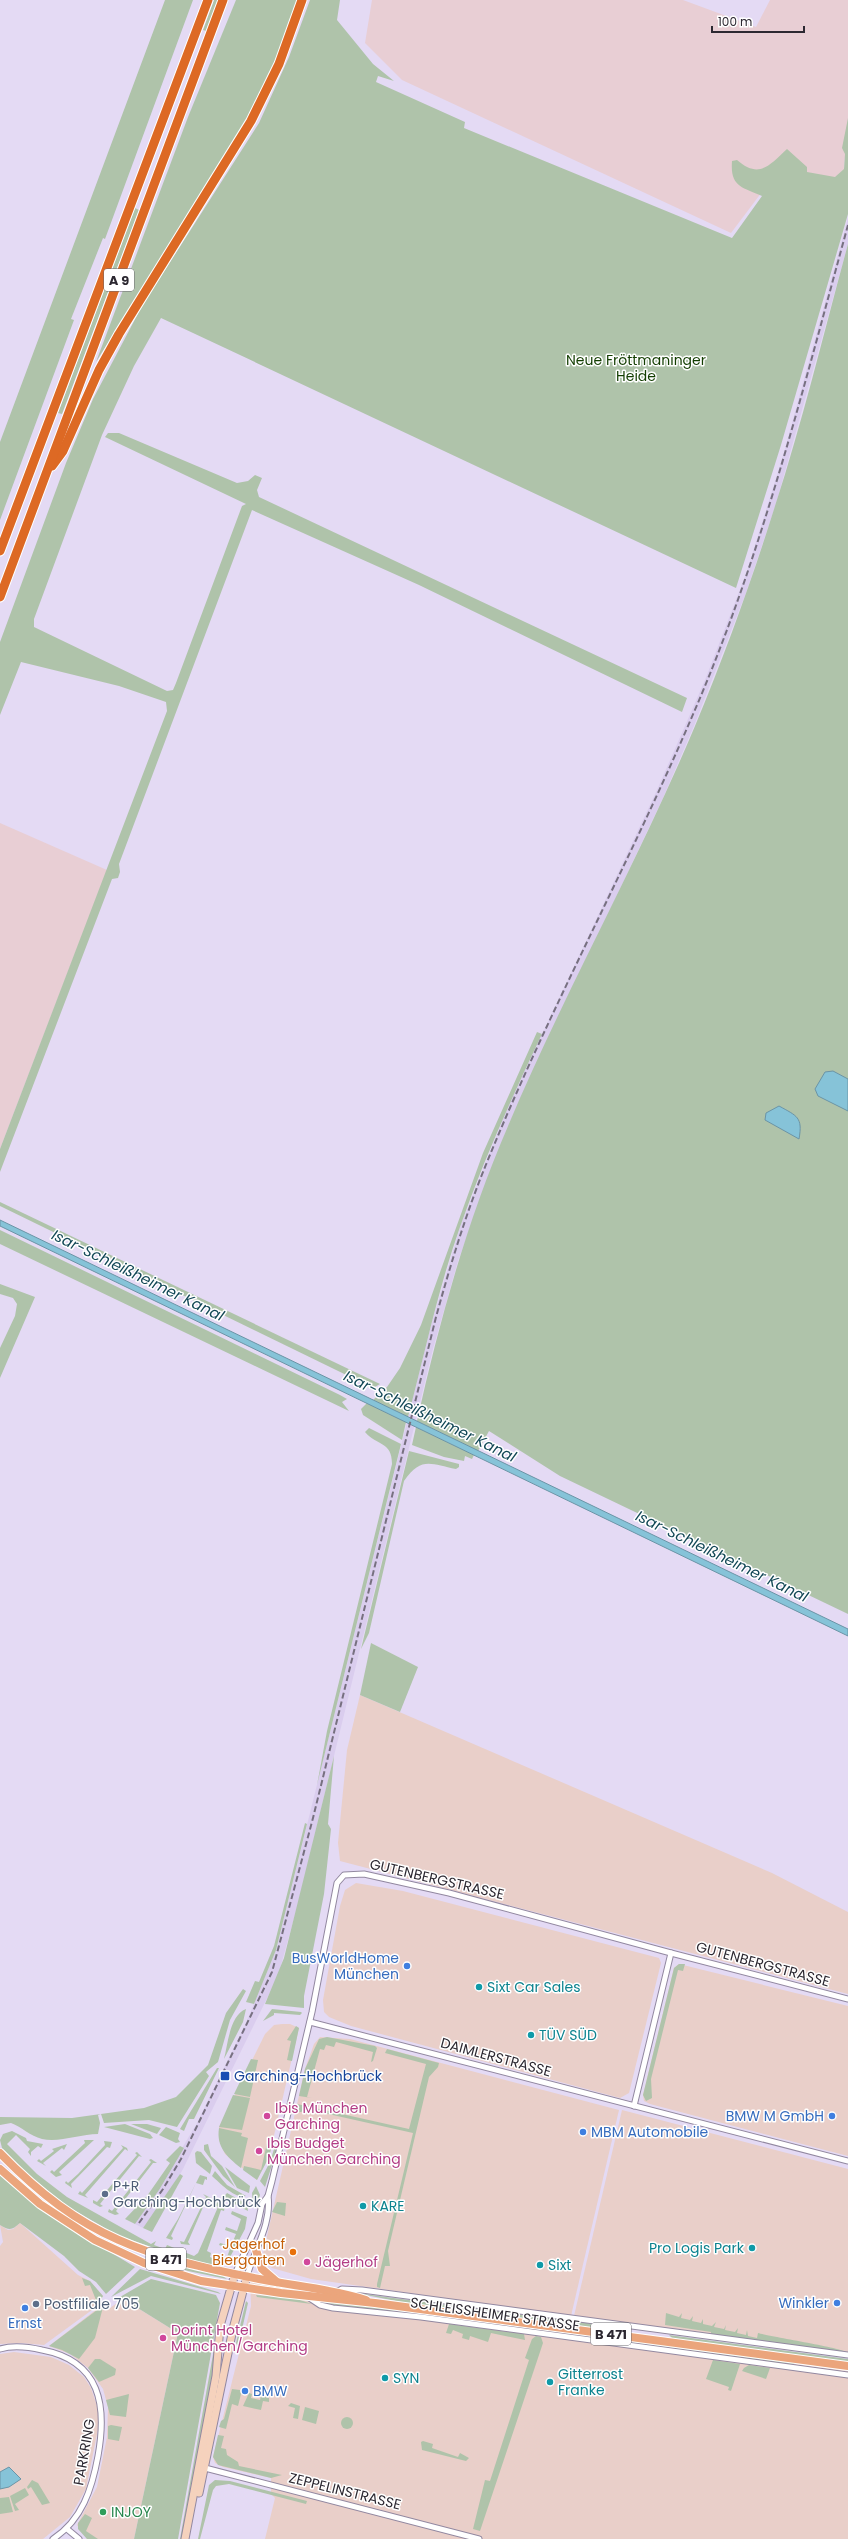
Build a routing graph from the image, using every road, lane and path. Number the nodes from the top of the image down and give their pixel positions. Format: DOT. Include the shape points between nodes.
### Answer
graph roads {
  1 [pos="208,0"];
  2 [pos="223,0"];
  3 [pos="302,0"];
  4 [pos="45,475"];
  5 [pos="0,552"];
  6 [pos="0,597"];
  7 [pos="671,1953"];
  8 [pos="848,1999"];
  9 [pos="310,2022"];
  10 [pos="634,2106"];
  11 [pos="0,2153"];
  12 [pos="848,2161"];
  13 [pos="0,2169"];
  14 [pos="268,2196"];
  15 [pos="256,2250"];
  16 [pos="235,2274"];
  17 [pos="247,2276"];
  18 [pos="278,2283"];
  19 [pos="231,2286"];
  20 [pos="243,2288"];
  21 [pos="335,2293"];
  22 [pos="308,2297"];
  23 [pos="375,2303"];
  24 [pos="0,2349"];
  25 [pos="848,2355"];
  26 [pos="848,2366"];
  27 [pos="848,2375"];
  28 [pos="216,2376"];
  29 [pos="222,2383"];
  30 [pos="202,2467"];
  31 [pos="67,2529"];
  32 [pos="53,2539"];
  33 [pos="79,2539"];
  34 [pos="185,2539"];
  35 [pos="189,2539"];
  36 [pos="479,2539"];
  1 -- 5 [label="highway, A 9"];
  2 -- 4 [label="highway, A 9"];
  3 -- 4 [label="highway" via="273,78 252,121 123,328 99,370 63,451"];
  4 -- 6 [label="highway, A 9"];
  7 -- 8 [label="street, GUTENBERGSTRASSE"];
  7 -- 9 [label="street, GUTENBERGSTRASSE" via="449,1893 353,1873 344,1875 337,1882"];
  7 -- 10 [label="street"];
  9 -- 10 [label="street, DAIMLERSTRASSE"];
  9 -- 14 [label="street"];
  10 -- 12 [label="street, DAIMLERSTRASSE"];
  11 -- 16 [label="main road, SCHLEISSHEIMER STRASSE / B 471" via="45,2196 100,2232 162,2257"];
  13 -- 19 [label="main road, SCHLEISSHEIMER STRASSE / B 471" via="67,2223 112,2249 169,2272"];
  14 -- 15 [label="street" via="269,2207"];
  14 -- 16 [label="street" via="262,2204 258,2223"];
  15 -- 17 [label="street"];
  15 -- 18 [label="main road" via="262,2269"];
  16 -- 17 [label="main road, SCHLEISSHEIMER STRASSE / B 471"];
  16 -- 19 [label="main road"];
  17 -- 18 [label="main road, SCHLEISSHEIMER STRASSE / B 471"];
  17 -- 20 [label="main road"];
  18 -- 21 [label="main road, SCHLEISSHEIMER STRASSE / B 471"];
  19 -- 20 [label="main road, SCHLEISSHEIMER STRASSE / B 471"];
  19 -- 28 [label="main road" via="220,2326"];
  20 -- 22 [label="main road, SCHLEISSHEIMER STRASSE / B 471"];
  20 -- 29 [label="main road"];
  21 -- 23 [label="main road, SCHLEISSHEIMER STRASSE / B 471"];
  21 -- 25 [label="street, SCHLEISSHEIMER STRASSE" via="342,2289 362,2290"];
  22 -- 23 [label="main road, SCHLEISSHEIMER STRASSE / B 471"];
  22 -- 27 [label="street, SCHLEISSHEIMER STRASSE" via="320,2305 333,2308 445,2320"];
  23 -- 26 [label="main road, SCHLEISSHEIMER STRASSE / B 471"];
  24 -- 31 [label="street, PARKRING" via="34,2348 59,2355 80,2367 96,2390 103,2421 95,2474 85,2502"];
  28 -- 29 [label="main road"];
  28 -- 30 [label="main road"];
  29 -- 30 [label="main road"];
  30 -- 34 [label="main road"];
  30 -- 35 [label="main road"];
  30 -- 36 [label="street, ZEPPELINSTRASSE"];
  31 -- 32 [label="street, PARKRING"];
  31 -- 33 [label="street"];
}
